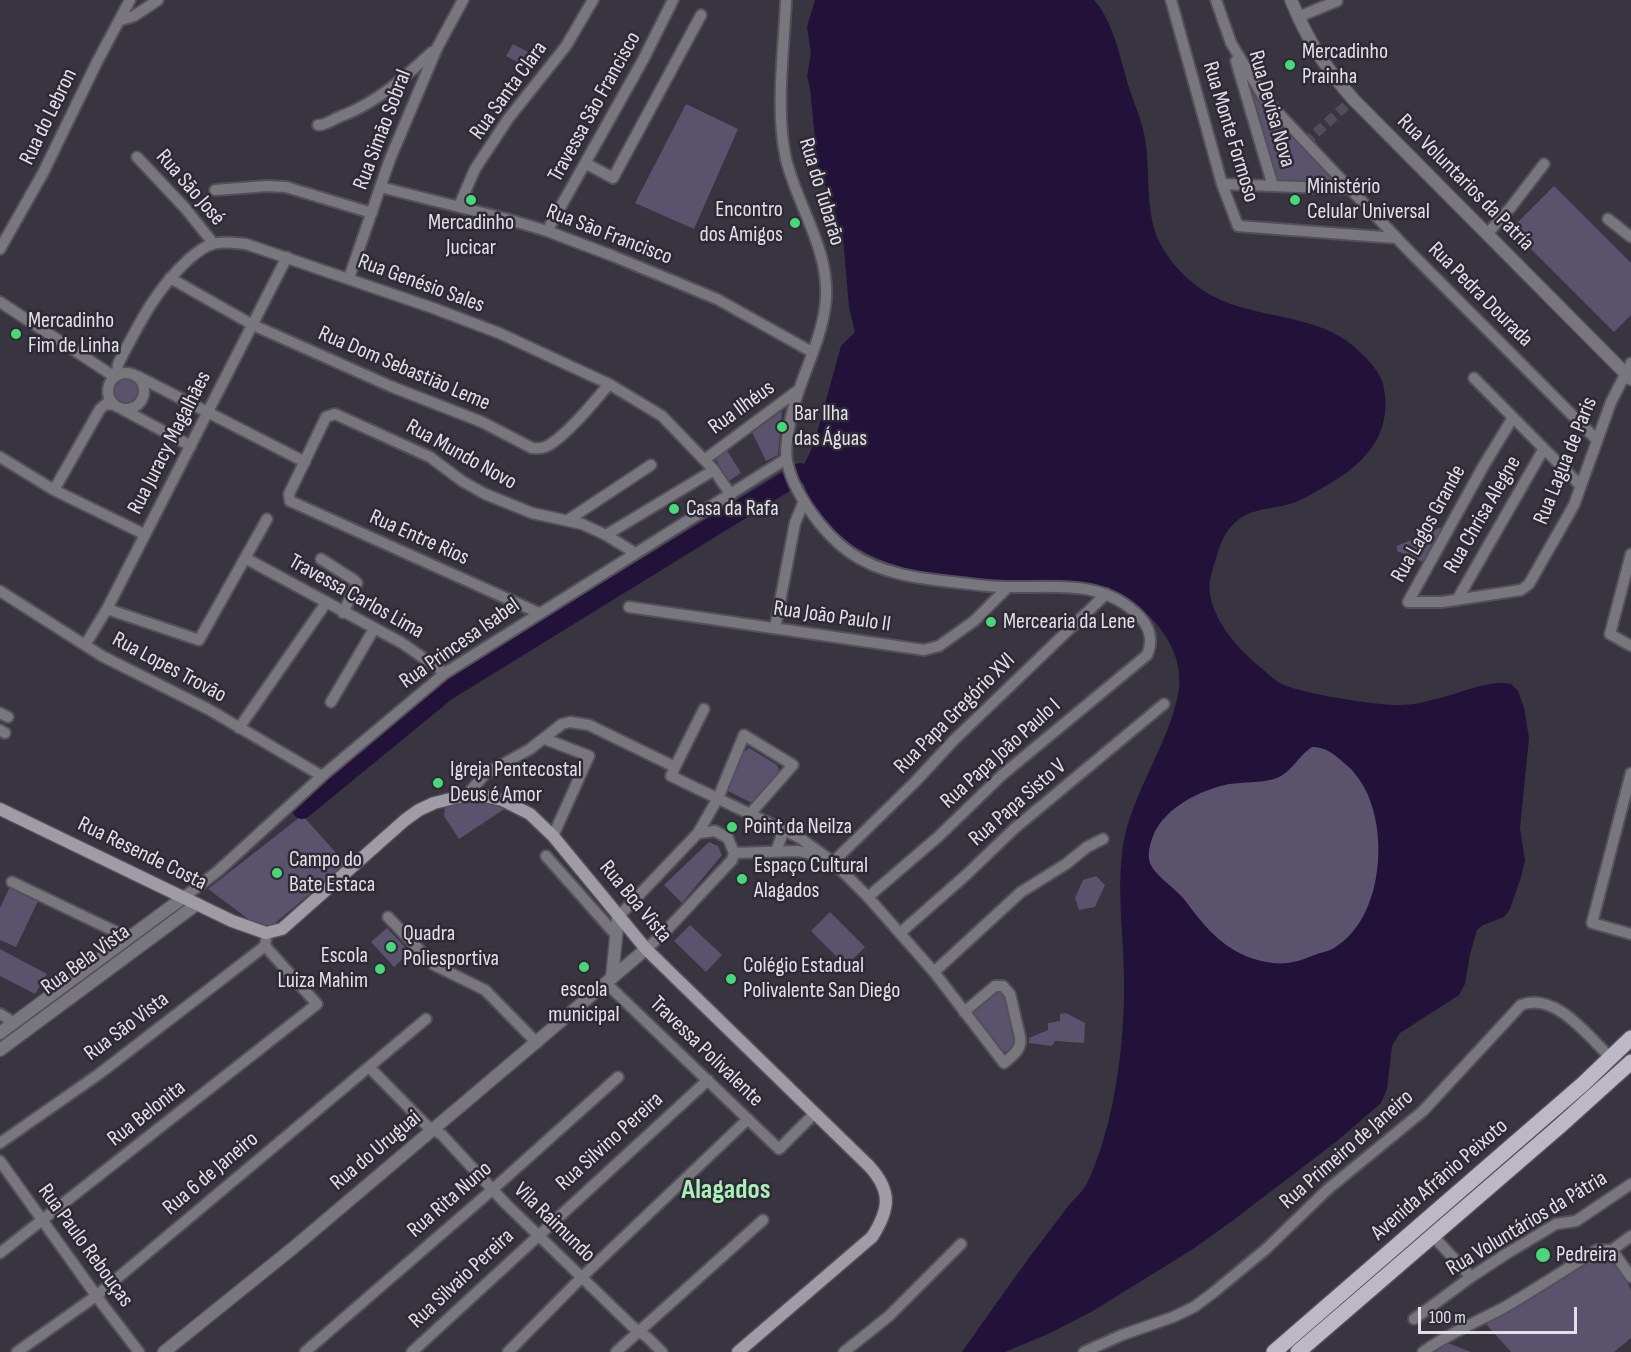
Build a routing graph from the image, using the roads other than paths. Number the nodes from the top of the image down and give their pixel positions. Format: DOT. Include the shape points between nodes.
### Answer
graph roads {
  1 [pos="130,0"];
  2 [pos="158,0"];
  3 [pos="463,0"];
  4 [pos="593,0"];
  5 [pos="674,0"];
  6 [pos="786,0"];
  7 [pos="1171,0"];
  8 [pos="1216,0"];
  9 [pos="1291,0"];
  10 [pos="1337,1"];
  11 [pos="701,15"];
  12 [pos="1298,17"];
  13 [pos="121,20"];
  14 [pos="1231,43"];
  15 [pos="437,48"];
  16 [pos="318,125"];
  17 [pos="137,158"];
  18 [pos="585,163"];
  19 [pos="1544,164"];
  20 [pos="1222,184"];
  21 [pos="1273,186"];
  22 [pos="380,187"];
  23 [pos="1349,189"];
  24 [pos="215,190"];
  25 [pos="459,206"];
  26 [pos="372,213"];
  27 [pos="1608,219"];
  28 [pos="548,231"];
  29 [pos="1487,234"];
  30 [pos="1396,237"];
  31 [pos="1631,237"];
  32 [pos="213,243"];
  33 [pos="0,249"];
  34 [pos="287,257"];
  35 [pos="170,278"];
  36 [pos="349,278"];
  37 [pos="0,302"];
  38 [pos="253,325"];
  39 [pos="812,352"];
  40 [pos="1629,372"];
  41 [pos="137,376"];
  42 [pos="1474,378"];
  43 [pos="114,379"];
  44 [pos="609,384"];
  45 [pos="798,391"];
  46 [pos="113,406"];
  47 [pos="208,411"];
  48 [pos="1512,419"];
  49 [pos="1597,440"];
  50 [pos="191,446"];
  51 [pos="1543,450"];
  52 [pos="0,457"];
  53 [pos="704,460"];
  54 [pos="305,462"];
  55 [pos="788,464"];
  56 [pos="651,465"];
  57 [pos="714,470"];
  58 [pos="1581,486"];
  59 [pos="54,489"];
  60 [pos="731,495"];
  61 [pos="804,501"];
  62 [pos="267,519"];
  63 [pos="568,520"];
  64 [pos="144,534"];
  65 [pos="606,535"];
  66 [pos="634,553"];
  67 [pos="1631,555"];
  68 [pos="245,558"];
  69 [pos="321,559"];
  70 [pos="1008,587"];
  71 [pos="0,591"];
  72 [pos="1106,594"];
  73 [pos="1457,600"];
  74 [pos="326,603"];
  75 [pos="628,607"];
  76 [pos="107,609"];
  77 [pos="343,613"];
  78 [pos="539,614"];
  79 [pos="374,628"];
  80 [pos="776,628"];
  81 [pos="85,645"];
  82 [pos="1631,646"];
  83 [pos="445,673"];
  84 [pos="331,702"];
  85 [pos="1164,704"];
  86 [pos="704,709"];
  87 [pos="240,728"];
  88 [pos="545,739"];
  89 [pos="675,767"];
  90 [pos="1631,773"];
  91 [pos="322,776"];
  92 [pos="467,795"];
  93 [pos="718,798"];
  94 [pos="0,809"];
  95 [pos="750,814"];
  96 [pos="780,828"];
  97 [pos="698,833"];
  98 [pos="553,836"];
  99 [pos="1103,839"];
  100 [pos="776,851"];
  101 [pos="734,854"];
  102 [pos="546,856"];
  103 [pos="829,859"];
  104 [pos="12,882"];
  105 [pos="184,897"];
  106 [pos="868,897"];
  107 [pos="197,904"];
  108 [pos="388,917"];
  109 [pos="618,917"];
  110 [pos="900,933"];
  111 [pos="1631,934"];
  112 [pos="616,935"];
  113 [pos="129,938"];
  114 [pos="266,940"];
  115 [pos="646,950"];
  116 [pos="934,972"];
  117 [pos="609,981"];
  118 [pos="964,1012"];
  119 [pos="0,1014"];
  120 [pos="426,1019"];
  121 [pos="13,1022"];
  122 [pos="0,1033"];
  123 [pos="1631,1038"];
  124 [pos="537,1043"];
  125 [pos="0,1050"];
  126 [pos="1611,1058"];
  127 [pos="1631,1062"];
  128 [pos="370,1068"];
  129 [pos="618,1077"];
  130 [pos="708,1080"];
  131 [pos="815,1113"];
  132 [pos="748,1119"];
  133 [pos="434,1130"];
  134 [pos="0,1143"];
  135 [pos="0,1161"];
  136 [pos="1631,1184"];
  137 [pos="492,1190"];
  138 [pos="763,1220"];
  139 [pos="42,1221"];
  140 [pos="538,1234"];
  141 [pos="1433,1236"];
  142 [pos="1631,1236"];
  143 [pos="961,1244"];
  144 [pos="1612,1250"];
  145 [pos="0,1253"];
  146 [pos="582,1277"];
  147 [pos="1471,1277"];
  148 [pos="1631,1277"];
  149 [pos="96,1296"];
  150 [pos="1414,1319"];
  151 [pos="640,1332"];
  152 [pos="16,1352"];
  153 [pos="139,1352"];
  154 [pos="164,1352"];
  155 [pos="305,1352"];
  156 [pos="412,1352"];
  157 [pos="508,1352"];
  158 [pos="616,1352"];
  159 [pos="662,1352"];
  160 [pos="738,1352"];
  161 [pos="844,1352"];
  162 [pos="1084,1352"];
  163 [pos="1274,1352"];
  164 [pos="1298,1352"];
  165 [pos="1423,1352"];
  1 -- 13 [label="street, Rua do Lebron"];
  2 -- 13 [label="street"];
  3 -- 15 [label="street, Rua Simão Sobral"];
  4 -- 25 [label="street, Rua Santa Clara" via="566,46 508,119 476,169"];
  5 -- 18 [label="street, Travessa Sāo Francisco"];
  6 -- 39 [label="street, Rua do Tubarão" via="782,129 786,159 816,238 826,296"];
  7 -- 20 [label="street, Rua Monte Formoso"];
  8 -- 14 [label="street, Rua Pedra Dourada"];
  9 -- 12 [label="street, Rua Voluntarios da Patría"];
  10 -- 12 [label="street"];
  11 -- 18 [label="street" via="612,178"];
  12 -- 29 [label="street, Rua Voluntarios da Patría" via="1315,51 1353,99"];
  13 -- 33 [label="street, Rua do Lebron"];
  14 -- 21 [label="street, Rua Devisa Nova"];
  14 -- 23 [label="street, Rua Pedra Dourada" via="1264,98"];
  15 -- 16 [label="street" via="401,81 363,107"];
  15 -- 22 [label="street, Rua Simão Sobral"];
  17 -- 32 [label="street, Rua São José"];
  18 -- 28 [label="street, Travessa Sāo Francisco"];
  19 -- 29 [label="street"];
  20 -- 21 [label="street"];
  20 -- 30 [label="street, Rua Monte Formoso" via="1239,227"];
  21 -- 23 [label="street"];
  22 -- 25 [label="street, Rua São Francisco"];
  22 -- 26 [label="street, Rua Simão Sobral"];
  23 -- 30 [label="street, Rua Pedra Dourada"];
  24 -- 26 [label="street" via="286,187"];
  25 -- 28 [label="street, Rua São Francisco"];
  26 -- 36 [label="street, Rua Simão Sobral"];
  27 -- 31 [label="street"];
  28 -- 39 [label="street, Rua São Francisco" via="717,300"];
  29 -- 40 [label="street, Rua Voluntarios da Patría"];
  30 -- 49 [label="street, Rua Pedra Dourada"];
  32 -- 34 [label="street, Rua Genésio Sales" via="246,244"];
  32 -- 35 [label="street" via="197,252"];
  34 -- 36 [label="street, Rua Genésio Sales"];
  34 -- 38 [label="street, Rua Juracy Magalhães"];
  35 -- 38 [label="street, Rua Dom Sebastião Leme"];
  35 -- 43 [label="street" via="146,310"];
  36 -- 44 [label="street, Rua Genésio Sales" via="500,333"];
  37 -- 43 [label="street"];
  38 -- 44 [label="street, Rua Dom Sebastião Leme" via="538,449 550,444 589,409"];
  38 -- 47 [label="street, Rua Juracy Magalhães"];
  39 -- 45 [label="street, Rua do Tubarão"];
  40 -- 49 [label="street, Rua Lagua de Paris"];
  41 -- 43 [label="street" via="125,373"];
  41 -- 46 [label="street" via="144,387 142,400 132,408"];
  41 -- 47 [label="street"];
  42 -- 48 [label="street"];
  43 -- 46 [label="street" via="109,396"];
  44 -- 53 [label="street, Rua Genésio Sales" via="662,416"];
  45 -- 53 [label="street, Rua Ilhéus"];
  45 -- 55 [label="street, Rua Ilhéus" via="791,414"];
  46 -- 50 [label="street"];
  46 -- 59 [label="street" via="100,409"];
  47 -- 50 [label="street, Rua Juracy Magalhães"];
  47 -- 54 [label="street"];
  48 -- 51 [label="street"];
  48 -- 73 [label="street, Rua Lagos Grande" via="1408,602"];
  49 -- 58 [label="street, Rua Lagua de Paris"];
  50 -- 64 [label="street, Rua Juracy Magalhães"];
  51 -- 58 [label="street"];
  51 -- 73 [label="street, Rua Chrisa Alegne"];
  52 -- 59 [label="street"];
  53 -- 57 [label="street, Rua Genésio Sales"];
  54 -- 63 [label="street, Rua Mundo Novo" via="326,417 335,414 429,457 485,494 532,513"];
  54 -- 78 [label="street, Rua Entre Rios" via="289,494 294,504"];
  55 -- 60 [label="street, Rua Princesa Isabel"];
  55 -- 61 [label="street, Rua Ilhéus"];
  56 -- 63 [label="street"];
  57 -- 60 [label="street, Rua Genésio Sales"];
  57 -- 65 [label="street"];
  58 -- 73 [label="street, Rua Lagua de Paris" via="1529,584 1521,590"];
  59 -- 64 [label="street"];
  60 -- 66 [label="street, Rua Princesa Isabel"];
  61 -- 70 [label="street" via="830,535 870,564 929,579"];
  61 -- 80 [label="street" via="795,523"];
  62 -- 68 [label="street"];
  63 -- 65 [label="street, Rua Mundo Novo"];
  64 -- 76 [label="street, Rua Juracy Magalhães"];
  65 -- 66 [label="street, Rua Mundo Novo"];
  66 -- 78 [label="street, Rua Princesa Isabel"];
  67 -- 82 [label="street" via="1610,634"];
  68 -- 74 [label="street, Travessa Carlos Lima"];
  68 -- 76 [label="street" via="199,640"];
  69 -- 77 [label="street" via="357,584"];
  70 -- 72 [label="street" via="1081,587"];
  70 -- 80 [label="street, Rua João Paulo II" via="974,621 939,646 924,650"];
  71 -- 81 [label="street, Rua Lopes Trovão"];
  72 -- 103 [label="street, Rua Papa Gregório XVI" via="915,782"];
  72 -- 106 [label="street, Rua Papa João Paulo I" via="1145,622 1151,636 1147,655 1002,775"];
  74 -- 77 [label="street, Travessa Carlos Lima"];
  74 -- 87 [label="street"];
  75 -- 80 [label="street, Rua João Paulo II"];
  76 -- 81 [label="street, Rua Juracy Magalhães"];
  77 -- 79 [label="street, Travessa Carlos Lima"];
  78 -- 83 [label="street, Rua Princesa Isabel"];
  79 -- 83 [label="street, Travessa Carlos Lima"];
  79 -- 84 [label="street"];
  81 -- 87 [label="street, Rua Lopes Trovão"];
  83 -- 91 [label="street, Rua Princesa Isabel"];
  85 -- 110 [label="street, Rua Papa Sisto V" via="1015,828"];
  86 -- 89 [label="street"];
  87 -- 91 [label="street, Rua Lopes Trovão"];
  88 -- 89 [label="street" via="562,724 580,723"];
  88 -- 92 [label="street" via="485,774"];
  88 -- 98 [label="street" via="589,756"];
  89 -- 93 [label="street" via="671,776"];
  90 -- 111 [label="street" via="1592,923"];
  91 -- 105 [label="street, Rua Princesa Isabel"];
  92 -- 98 [label="main road, Rua Boa Vista" via="493,798 517,807"];
  92 -- 114 [label="main road, Rua Boa Vista" via="419,810"];
  93 -- 95 [label="street"];
  93 -- 95 [label="street" via="744,735 793,765"];
  93 -- 97 [label="street"];
  94 -- 105 [label="main road, Rua Resende Costa"];
  95 -- 96 [label="street"];
  96 -- 100 [label="street"];
  96 -- 103 [label="street"];
  97 -- 101 [label="street" via="722,833"];
  97 -- 109 [label="street"];
  98 -- 109 [label="main road, Rua Boa Vista"];
  99 -- 116 [label="street" via="1021,892"];
  100 -- 101 [label="street"];
  100 -- 103 [label="street" via="798,851"];
  101 -- 115 [label="street" via="728,866"];
  102 -- 112 [label="street, Rua Boa Vista"];
  103 -- 106 [label="street"];
  104 -- 113 [label="street"];
  105 -- 107 [label="main road, Rua Resende Costa"];
  105 -- 113 [label="street, Rua Bela Vista"];
  106 -- 110 [label="street"];
  107 -- 114 [label="main road, Rua Resende Costa" via="250,928"];
  107 -- 125 [label="street, Rua Bela Vista"];
  108 -- 124 [label="street" via="434,965 484,990"];
  109 -- 112 [label="street"];
  109 -- 115 [label="main road, Rua Boa Vista"];
  110 -- 116 [label="street"];
  112 -- 117 [label="street"];
  113 -- 121 [label="street, Rua Bela Vista"];
  114 -- 134 [label="street, Rua São Vista" via="99,1074"];
  114 -- 139 [label="street, Rua Belonita" via="317,1004"];
  115 -- 117 [label="street, Rua do Uruguai"];
  115 -- 131 [label="main road, Rua Boa Vista"];
  116 -- 118 [label="street"];
  117 -- 124 [label="street, Rua do Uruguai"];
  117 -- 130 [label="street, Travessa Polivalente"];
  118 -- 118 [label="street" via="995,986 1003,986 1011,1000 1021,1043 1017,1052 1004,1063"];
  119 -- 121 [label="street"];
  120 -- 128 [label="street, Rua 6 de Janeiro"];
  121 -- 122 [label="street, Rua Bela Vista"];
  123 -- 126 [label="main road, Avenida Afrânio Peixoto"];
  124 -- 133 [label="street, Rua do Uruguai"];
  126 -- 162 [label="street, Rua Primeiro de Janeiro" via="1565,1013 1542,1003 1521,1005 1423,1111 1328,1189 1214,1292 1173,1317"];
  126 -- 163 [label="main road, Avenida Afrânio Peixoto"];
  127 -- 141 [label="main road, Avenida Afrânio Peixoto"];
  128 -- 133 [label="street, Vila Raimundo"];
  128 -- 149 [label="street, Rua 6 de Janeiro"];
  129 -- 137 [label="street, Rua Rita Nuno"];
  130 -- 132 [label="street, Travessa Polivalente"];
  130 -- 140 [label="street, Rua Silvino Pereira"];
  131 -- 132 [label="street, Travessa Polivalente" via="779,1149"];
  131 -- 160 [label="main road, Rua Boa Vista" via="884,1185 884,1216 861,1248"];
  132 -- 146 [label="street"];
  133 -- 137 [label="street, Vila Raimundo"];
  133 -- 154 [label="street, Rua do Uruguai"];
  135 -- 139 [label="street, Rua Paulo Rebouças"];
  136 -- 147 [label="street, Rua Voluntários da Pátria" via="1576,1221 1556,1224"];
  137 -- 140 [label="street, Vila Raimundo"];
  137 -- 155 [label="street, Rua Rita Nuno"];
  138 -- 151 [label="street"];
  139 -- 145 [label="street, Rua Belonita"];
  139 -- 149 [label="street, Rua Paulo Rebouças"];
  140 -- 146 [label="street, Vila Raimundo"];
  140 -- 156 [label="street, Rua Silvaio Pereira"];
  141 -- 147 [label="street"];
  141 -- 164 [label="main road, Avenida Afrânio Peixoto"];
  142 -- 144 [label="street"];
  143 -- 161 [label="street" via="889,1316"];
  144 -- 148 [label="street"];
  144 -- 165 [label="street" via="1597,1250"];
  146 -- 151 [label="street, Vila Raimundo"];
  146 -- 157 [label="street"];
  147 -- 150 [label="street, Rua Voluntários da Pátria"];
  149 -- 152 [label="street, Rua 6 de Janeiro"];
  149 -- 153 [label="street, Rua Paulo Rebouças"];
  151 -- 158 [label="street"];
  151 -- 159 [label="street, Vila Raimundo"];
}
